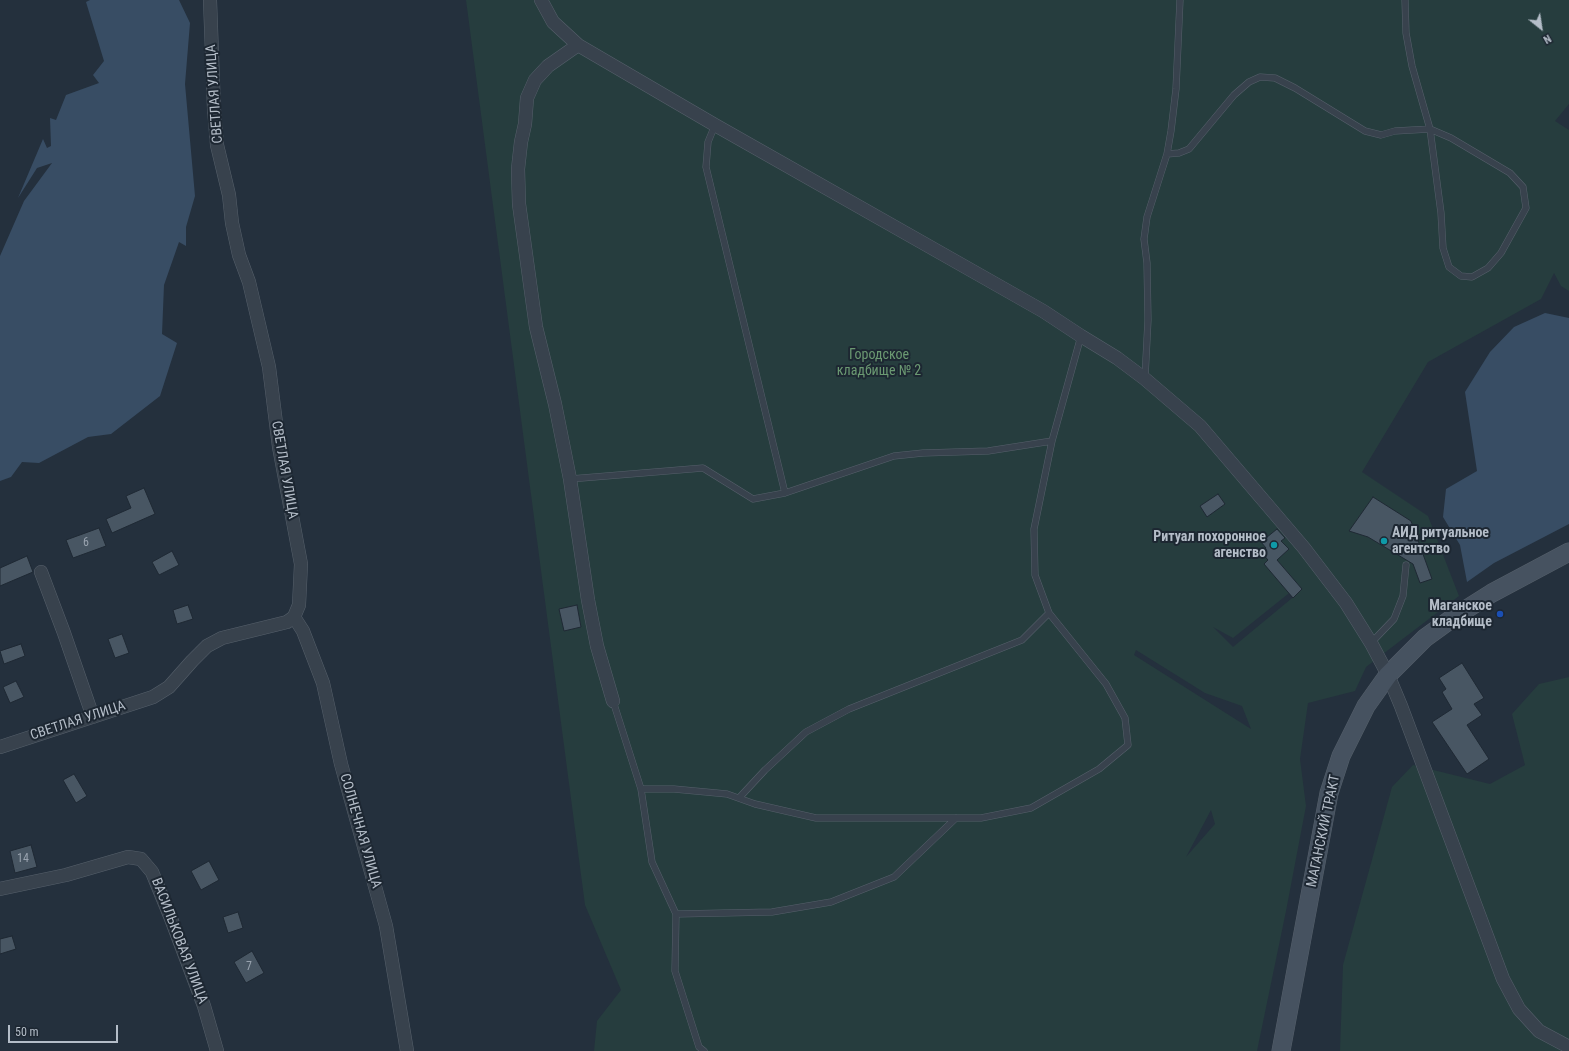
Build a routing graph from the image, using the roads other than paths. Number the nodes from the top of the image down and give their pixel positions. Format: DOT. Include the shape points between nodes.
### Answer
graph roads {
  1 [pos="210,0"];
  2 [pos="540,0"];
  3 [pos="1180,0"];
  4 [pos="1405,0"];
  5 [pos="578,45"];
  6 [pos="715,125"];
  7 [pos="1430,129"];
  8 [pos="1167,154"];
  9 [pos="1081,336"];
  10 [pos="1145,379"];
  11 [pos="1052,441"];
  12 [pos="570,479"];
  13 [pos="785,493"];
  14 [pos="1569,552"];
  15 [pos="1406,565"];
  16 [pos="41,572"];
  17 [pos="1050,613"];
  18 [pos="294,617"];
  19 [pos="1371,643"];
  20 [pos="1388,675"];
  21 [pos="613,701"];
  22 [pos="93,717"];
  23 [pos="0,747"];
  24 [pos="641,790"];
  25 [pos="739,798"];
  26 [pos="956,818"];
  27 [pos="0,889"];
  28 [pos="676,914"];
  29 [pos="1569,1047"];
  30 [pos="217,1051"];
  31 [pos="408,1051"];
  32 [pos="704,1051"];
  33 [pos="1281,1051"];
  1 -- 18 [label="street, СВЕТЛАЯ УЛИЦА" via="217,145 238,249 249,282 269,367 279,447 300,564 299,605"];
  2 -- 5 [label="street" via="553,22"];
  3 -- 8 [label="lane" via="1176,89"];
  4 -- 7 [label="lane" via="1406,33 1411,60"];
  5 -- 6 [label="street"];
  5 -- 12 [label="street" via="548,66 535,80 527,98 518,169 519,204 536,326"];
  6 -- 9 [label="street" via="1043,311"];
  6 -- 13 [label="lane" via="708,142 706,167"];
  7 -- 7 [label="lane" via="1451,138 1510,173 1522,187 1526,208 1501,253 1488,268 1472,277 1461,276 1448,267 1443,248"];
  7 -- 8 [label="lane" via="1395,131 1381,135 1365,131 1295,88 1275,78 1260,77 1249,82 1234,95 1189,150"];
  8 -- 10 [label="lane" via="1147,217 1144,239 1148,320"];
  9 -- 10 [label="street"];
  9 -- 11 [label="lane"];
  10 -- 19 [label="street" via="1200,426 1304,548 1346,603"];
  11 -- 13 [label="lane" via="988,451 894,456"];
  11 -- 17 [label="lane" via="1034,528 1036,574"];
  12 -- 13 [label="lane" via="702,468 753,499"];
  12 -- 21 [label="street" via="588,600 597,646"];
  14 -- 20 [label="main road, МАГАНСКИЙ ТРАКТ" via="1492,593 1454,617 1425,638"];
  15 -- 19 [label="lane" via="1403,596 1394,619"];
  16 -- 22 [label="street"];
  17 -- 25 [label="lane" via="1022,640 849,709 806,732"];
  17 -- 26 [label="lane" via="1106,684 1125,718 1128,745 1099,769 1031,808 981,818"];
  18 -- 22 [label="street, СВЕТЛАЯ УЛИЦА" via="287,622 222,638 206,646 169,687 153,696"];
  18 -- 31 [label="street, СОЛНЕЧНАЯ УЛИЦА" via="303,631 323,683 341,764 386,926"];
  19 -- 20 [label="street"];
  20 -- 29 [label="street" via="1503,979 1519,1009 1539,1031"];
  20 -- 33 [label="main road, МАГАНСКИЙ ТРАКТ" via="1366,706 1341,756 1329,793"];
  21 -- 24 [label="lane"];
  22 -- 23 [label="street, СВЕТЛАЯ УЛИЦА"];
  24 -- 25 [label="lane" via="674,789 720,793"];
  24 -- 28 [label="lane" via="652,862"];
  25 -- 26 [label="lane" via="816,818"];
  26 -- 28 [label="lane" via="894,877 831,902 772,912"];
  27 -- 30 [label="street, ВАСИЛЬКОВАЯ УЛИЦА" via="66,875 128,857 141,859 152,872 170,916 204,1006"];
  28 -- 32 [label="lane" via="675,971 699,1048"];
}
